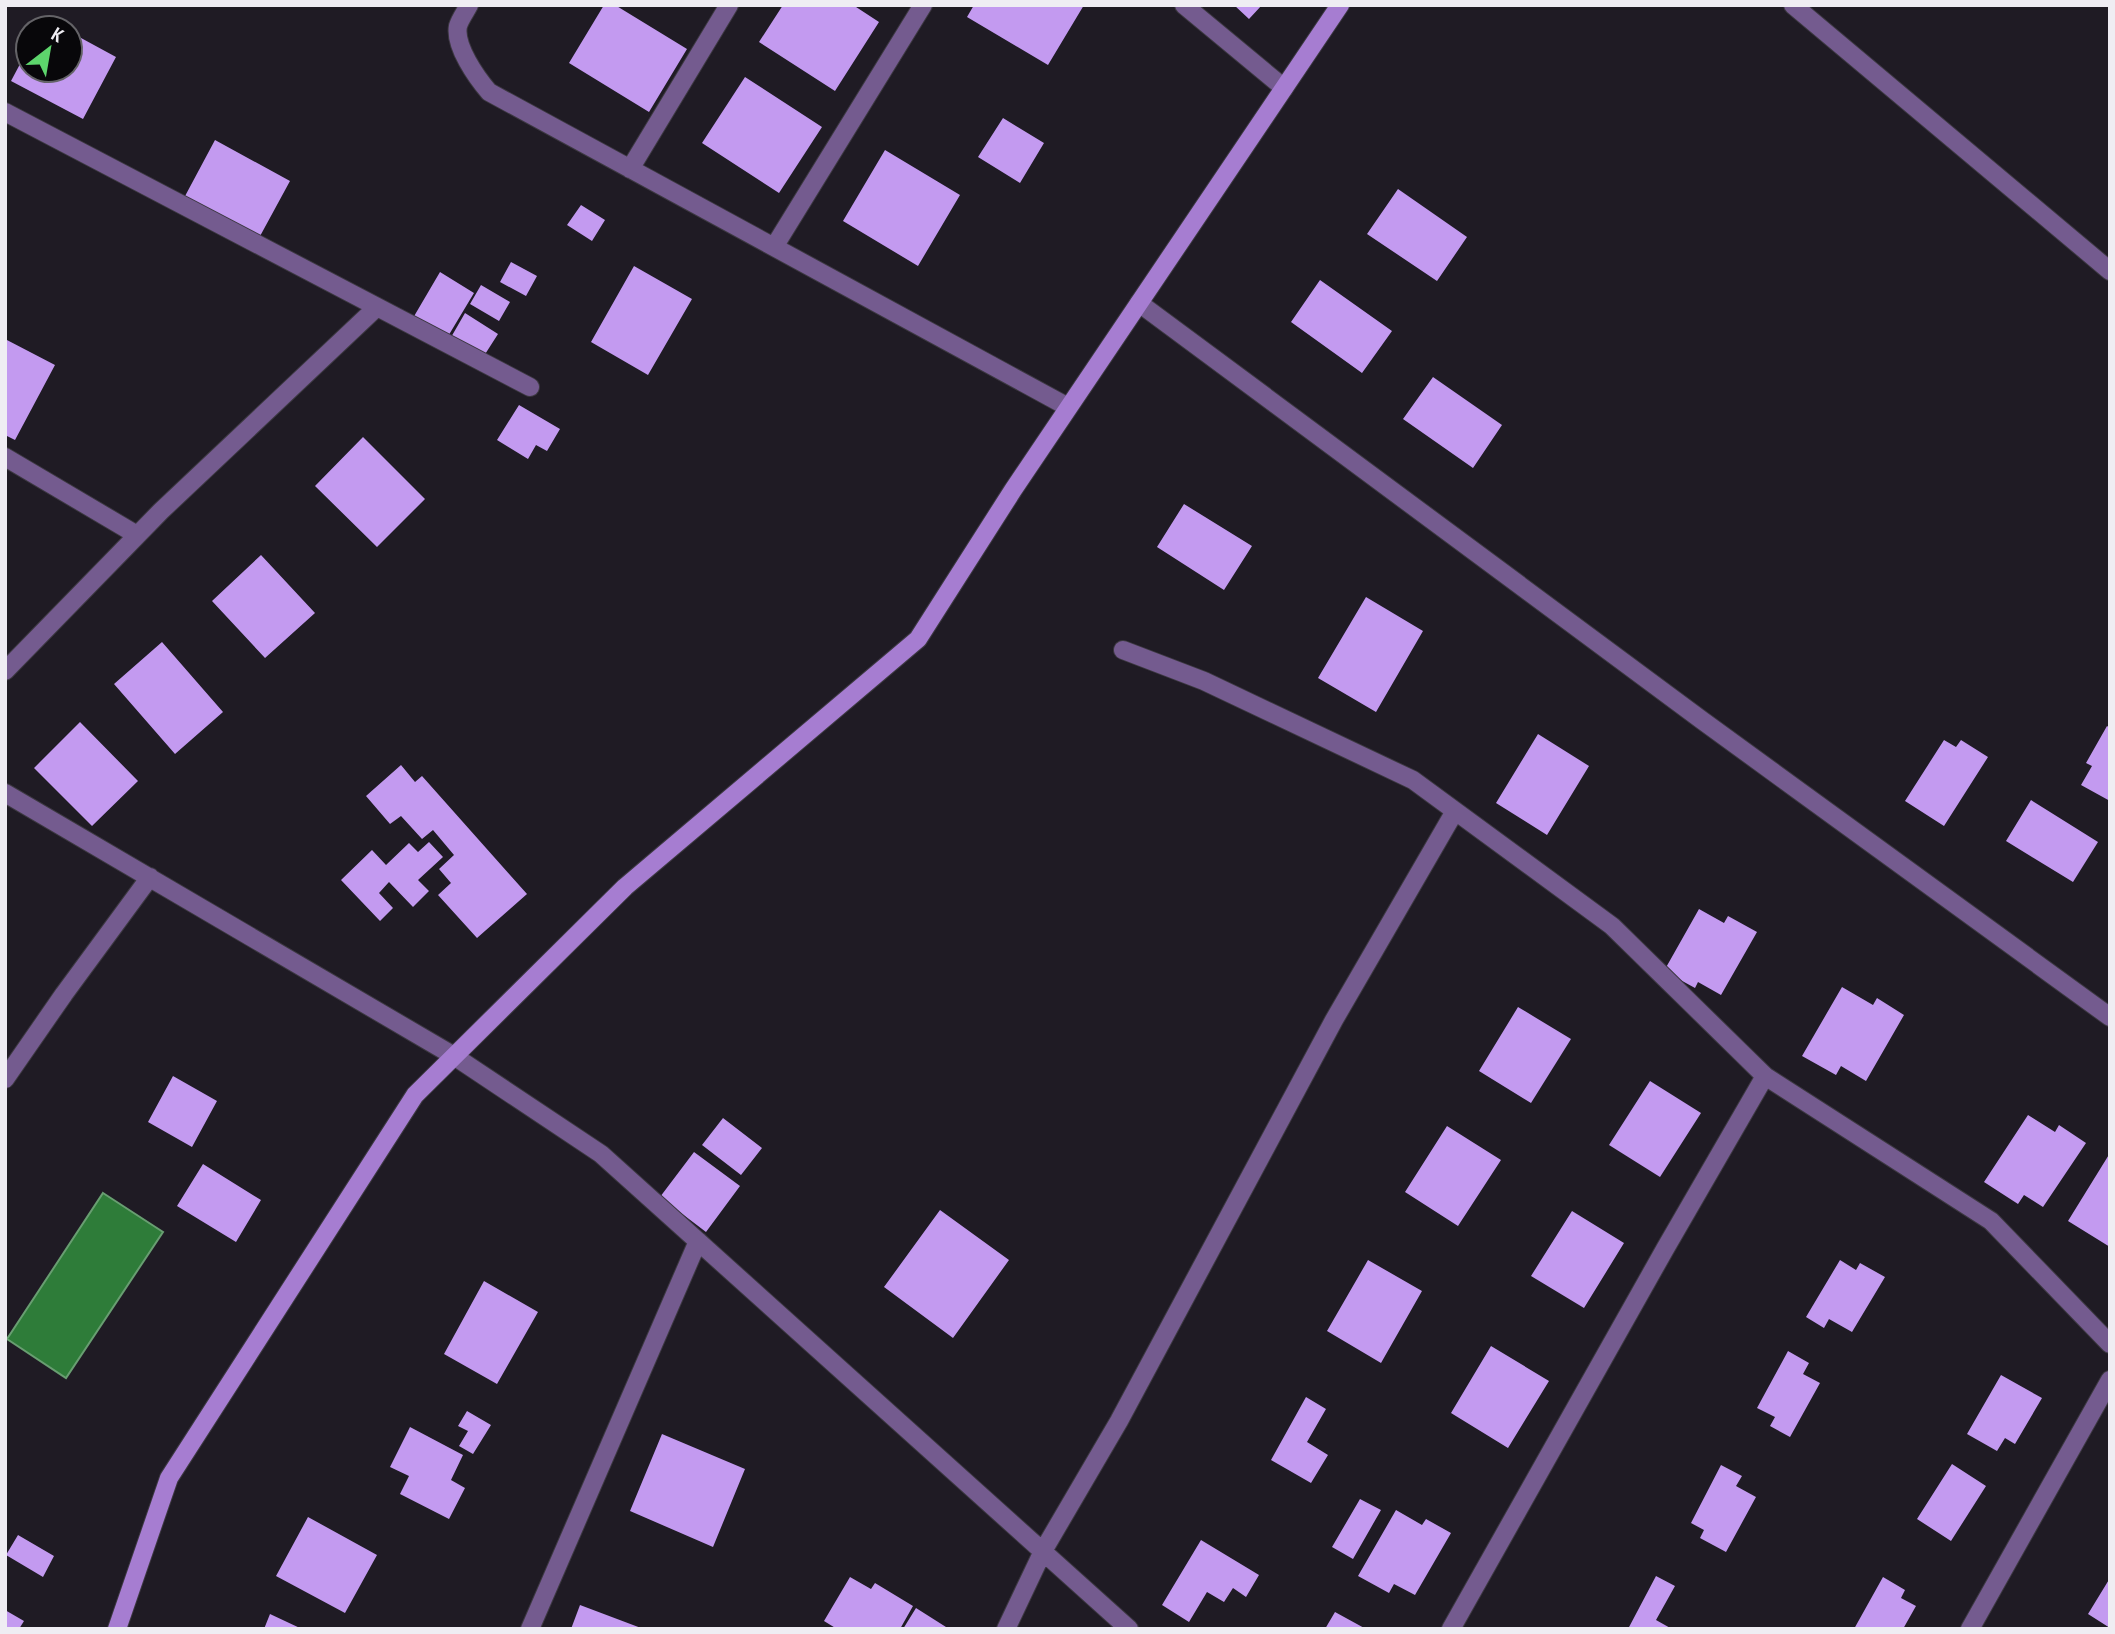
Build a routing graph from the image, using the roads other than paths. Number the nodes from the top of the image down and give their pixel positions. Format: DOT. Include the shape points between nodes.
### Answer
graph roads {
  1 [pos="469,5"];
  2 [pos="729,5"];
  3 [pos="923,5"];
  4 [pos="1184,5"];
  5 [pos="1340,5"];
  6 [pos="1793,5"];
  7 [pos="1284,88"];
  8 [pos="5,112"];
  9 [pos="630,169"];
  10 [pos="774,247"];
  11 [pos="2110,271"];
  12 [pos="1139,303"];
  13 [pos="377,307"];
  14 [pos="530,387"];
  15 [pos="1068,407"];
  16 [pos="5,457"];
  17 [pos="138,535"];
  18 [pos="1123,650"];
  19 [pos="5,671"];
  20 [pos="5,793"];
  21 [pos="1455,811"];
  22 [pos="150,877"];
  23 [pos="2110,1017"];
  24 [pos="454,1056"];
  25 [pos="1765,1076"];
  26 [pos="5,1079"];
  27 [pos="698,1241"];
  28 [pos="2110,1344"];
  29 [pos="2110,1380"];
  30 [pos="1043,1551"];
  31 [pos="117,1629"];
  32 [pos="530,1629"];
  33 [pos="1006,1629"];
  34 [pos="1129,1629"];
  35 [pos="1451,1629"];
  36 [pos="1970,1629"];
  1 -- 9 [label="street" via="458,26 460,39 474,74 489,92"];
  2 -- 9 [label="street"];
  3 -- 10 [label="street"];
  4 -- 7 [label="street"];
  5 -- 7 [label="street"];
  6 -- 11 [label="street"];
  7 -- 12 [label="street"];
  8 -- 13 [label="street"];
  9 -- 10 [label="street"];
  10 -- 15 [label="street"];
  12 -- 15 [label="street"];
  12 -- 23 [label="street"];
  13 -- 14 [label="street"];
  13 -- 17 [label="street"];
  15 -- 24 [label="street" via="918,639 625,887"];
  16 -- 17 [label="street"];
  17 -- 19 [label="street"];
  18 -- 21 [label="street" via="1204,681 1413,780"];
  20 -- 22 [label="street"];
  21 -- 25 [label="street" via="1612,926"];
  21 -- 30 [label="street" via="1334,1020 1119,1421"];
  22 -- 24 [label="street"];
  22 -- 26 [label="street"];
  24 -- 27 [label="street" via="601,1154"];
  24 -- 31 [label="street" via="415,1095 169,1478"];
  25 -- 28 [label="street" via="1991,1221"];
  25 -- 35 [label="street"];
  27 -- 30 [label="street"];
  27 -- 32 [label="street"];
  29 -- 36 [label="street"];
  30 -- 33 [label="street"];
  30 -- 34 [label="street"];
}
